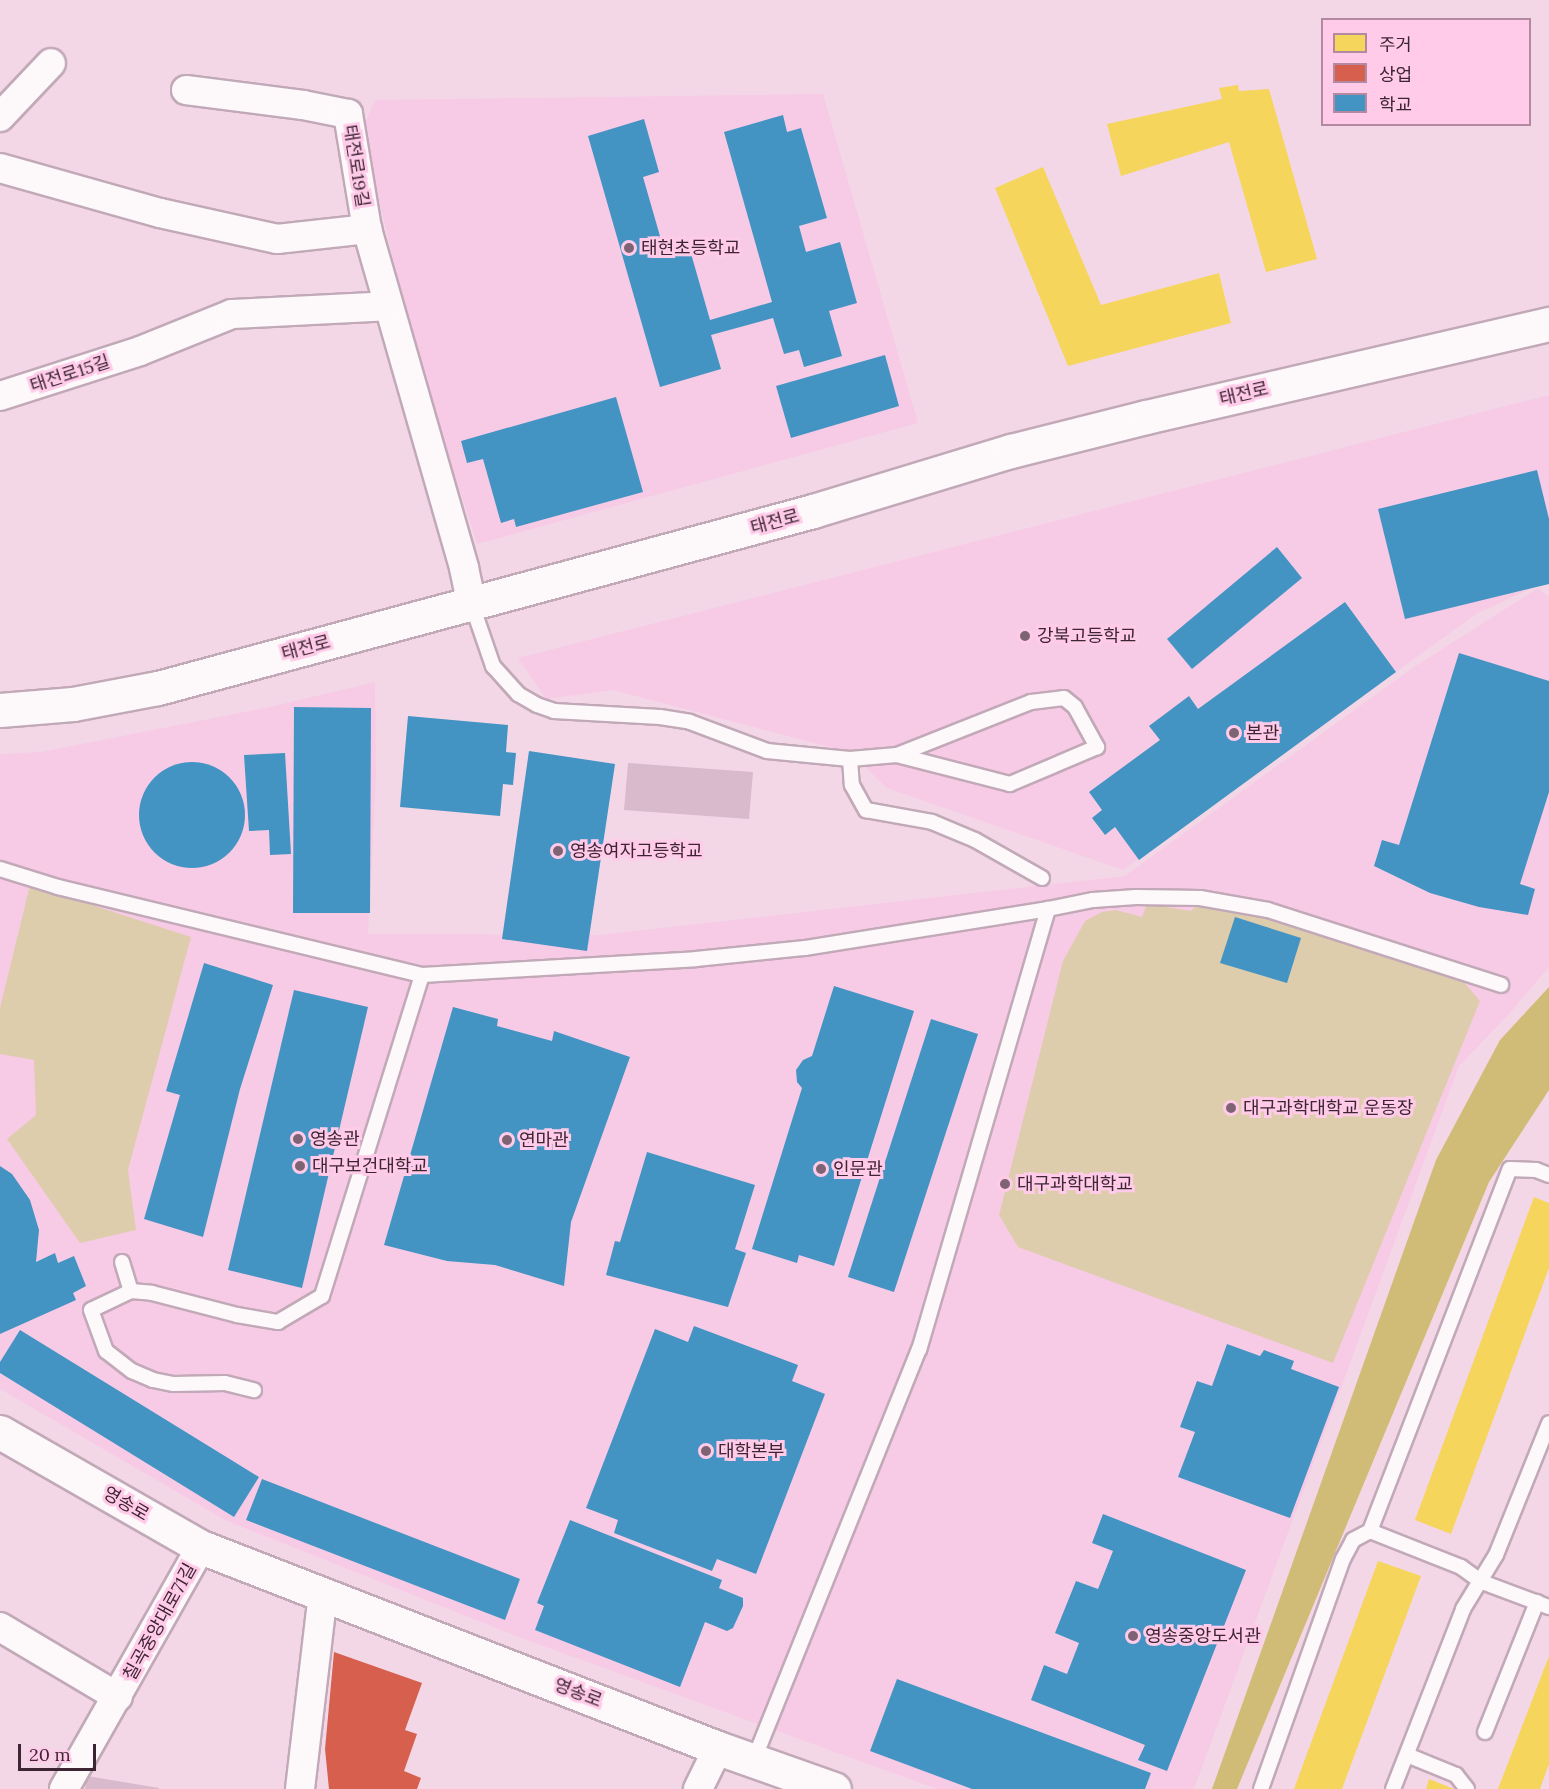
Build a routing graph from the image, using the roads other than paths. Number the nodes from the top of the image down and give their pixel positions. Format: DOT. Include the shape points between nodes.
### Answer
graph roads {
  1 [pos="51,63"];
  2 [pos="186,90"];
  3 [pos="0,117"];
  4 [pos="0,168"];
  5 [pos="367,229"];
  6 [pos="388,306"];
  7 [pos="1549,324"];
  8 [pos="0,396"];
  9 [pos="472,605"];
  10 [pos="0,710"];
  11 [pos="897,755"];
  12 [pos="850,759"];
  13 [pos="0,868"];
  14 [pos="1042,878"];
  15 [pos="1048,909"];
  16 [pos="422,975"];
  17 [pos="1501,985"];
  18 [pos="1549,1160"];
  19 [pos="1546,1174"];
  20 [pos="122,1262"];
  21 [pos="131,1291"];
  22 [pos="254,1390"];
  23 [pos="1549,1423"];
  24 [pos="0,1432"];
  25 [pos="1370,1531"];
  26 [pos="201,1547"];
  27 [pos="1482,1582"];
  28 [pos="323,1594"];
  29 [pos="1543,1604"];
  30 [pos="0,1628"];
  31 [pos="118,1697"];
  32 [pos="1485,1732"];
  33 [pos="718,1748"];
  34 [pos="1407,1755"];
  35 [pos="754,1759"];
  36 [pos="64,1789"];
  37 [pos="300,1789"];
  38 [pos="698,1789"];
  39 [pos="834,1789"];
  40 [pos="1261,1789"];
  41 [pos="1393,1789"];
  42 [pos="1467,1789"];
  1 -- 3 [label="street"];
  2 -- 5 [label="street, 태전로19길" via="348,114"];
  4 -- 5 [label="street" via="160,213 278,239"];
  5 -- 6 [label="street, 태전로19길"];
  6 -- 8 [label="street, 태전로15길" via="232,314 140,351"];
  6 -- 9 [label="street, 태전로19길"];
  7 -- 9 [label="main road, 태전로" via="1011,451 813,512"];
  9 -- 10 [label="main road, 태전로" via="158,688 73,704"];
  9 -- 12 [label="lane" via="493,666 518,694 537,705 554,711 690,722 767,751"];
  11 -- 11 [label="lane" via="1010,784 1097,747 1075,707 1064,698 1031,702"];
  11 -- 12 [label="lane"];
  12 -- 14 [label="lane" via="852,785 866,810 932,822 975,840"];
  13 -- 16 [label="lane" via="58,887"];
  15 -- 16 [label="lane" via="805,948 696,959"];
  15 -- 17 [label="lane" via="1093,900 1200,898 1268,910"];
  15 -- 35 [label="lane" via="919,1349"];
  16 -- 21 [label="lane" via="322,1296 278,1322"];
  18 -- 19 [label="lane"];
  19 -- 25 [label="lane" via="1510,1169"];
  20 -- 21 [label="lane"];
  21 -- 22 [label="lane" via="92,1310 106,1351 132,1371 153,1380 174,1384 225,1383"];
  23 -- 27 [label="lane"];
  24 -- 26 [label="main road, 영송로"];
  25 -- 27 [label="lane" via="1461,1567"];
  25 -- 40 [label="lane" via="1353,1540 1343,1559"];
  26 -- 28 [label="main road, 영송로"];
  26 -- 31 [label="street, 칠곡중앙대로71길"];
  27 -- 29 [label="lane"];
  27 -- 34 [label="lane" via="1463,1609"];
  28 -- 33 [label="main road, 영송로"];
  28 -- 37 [label="street"];
  29 -- 32 [label="lane"];
  30 -- 31 [label="street, 칠곡중앙대로71길"];
  31 -- 36 [label="street, 칠곡중앙대로71길"];
  33 -- 35 [label="main road, 영송로"];
  33 -- 38 [label="street"];
  34 -- 41 [label="lane"];
  34 -- 42 [label="lane" via="1456,1774"];
  35 -- 39 [label="main road, 영송로"];
}
